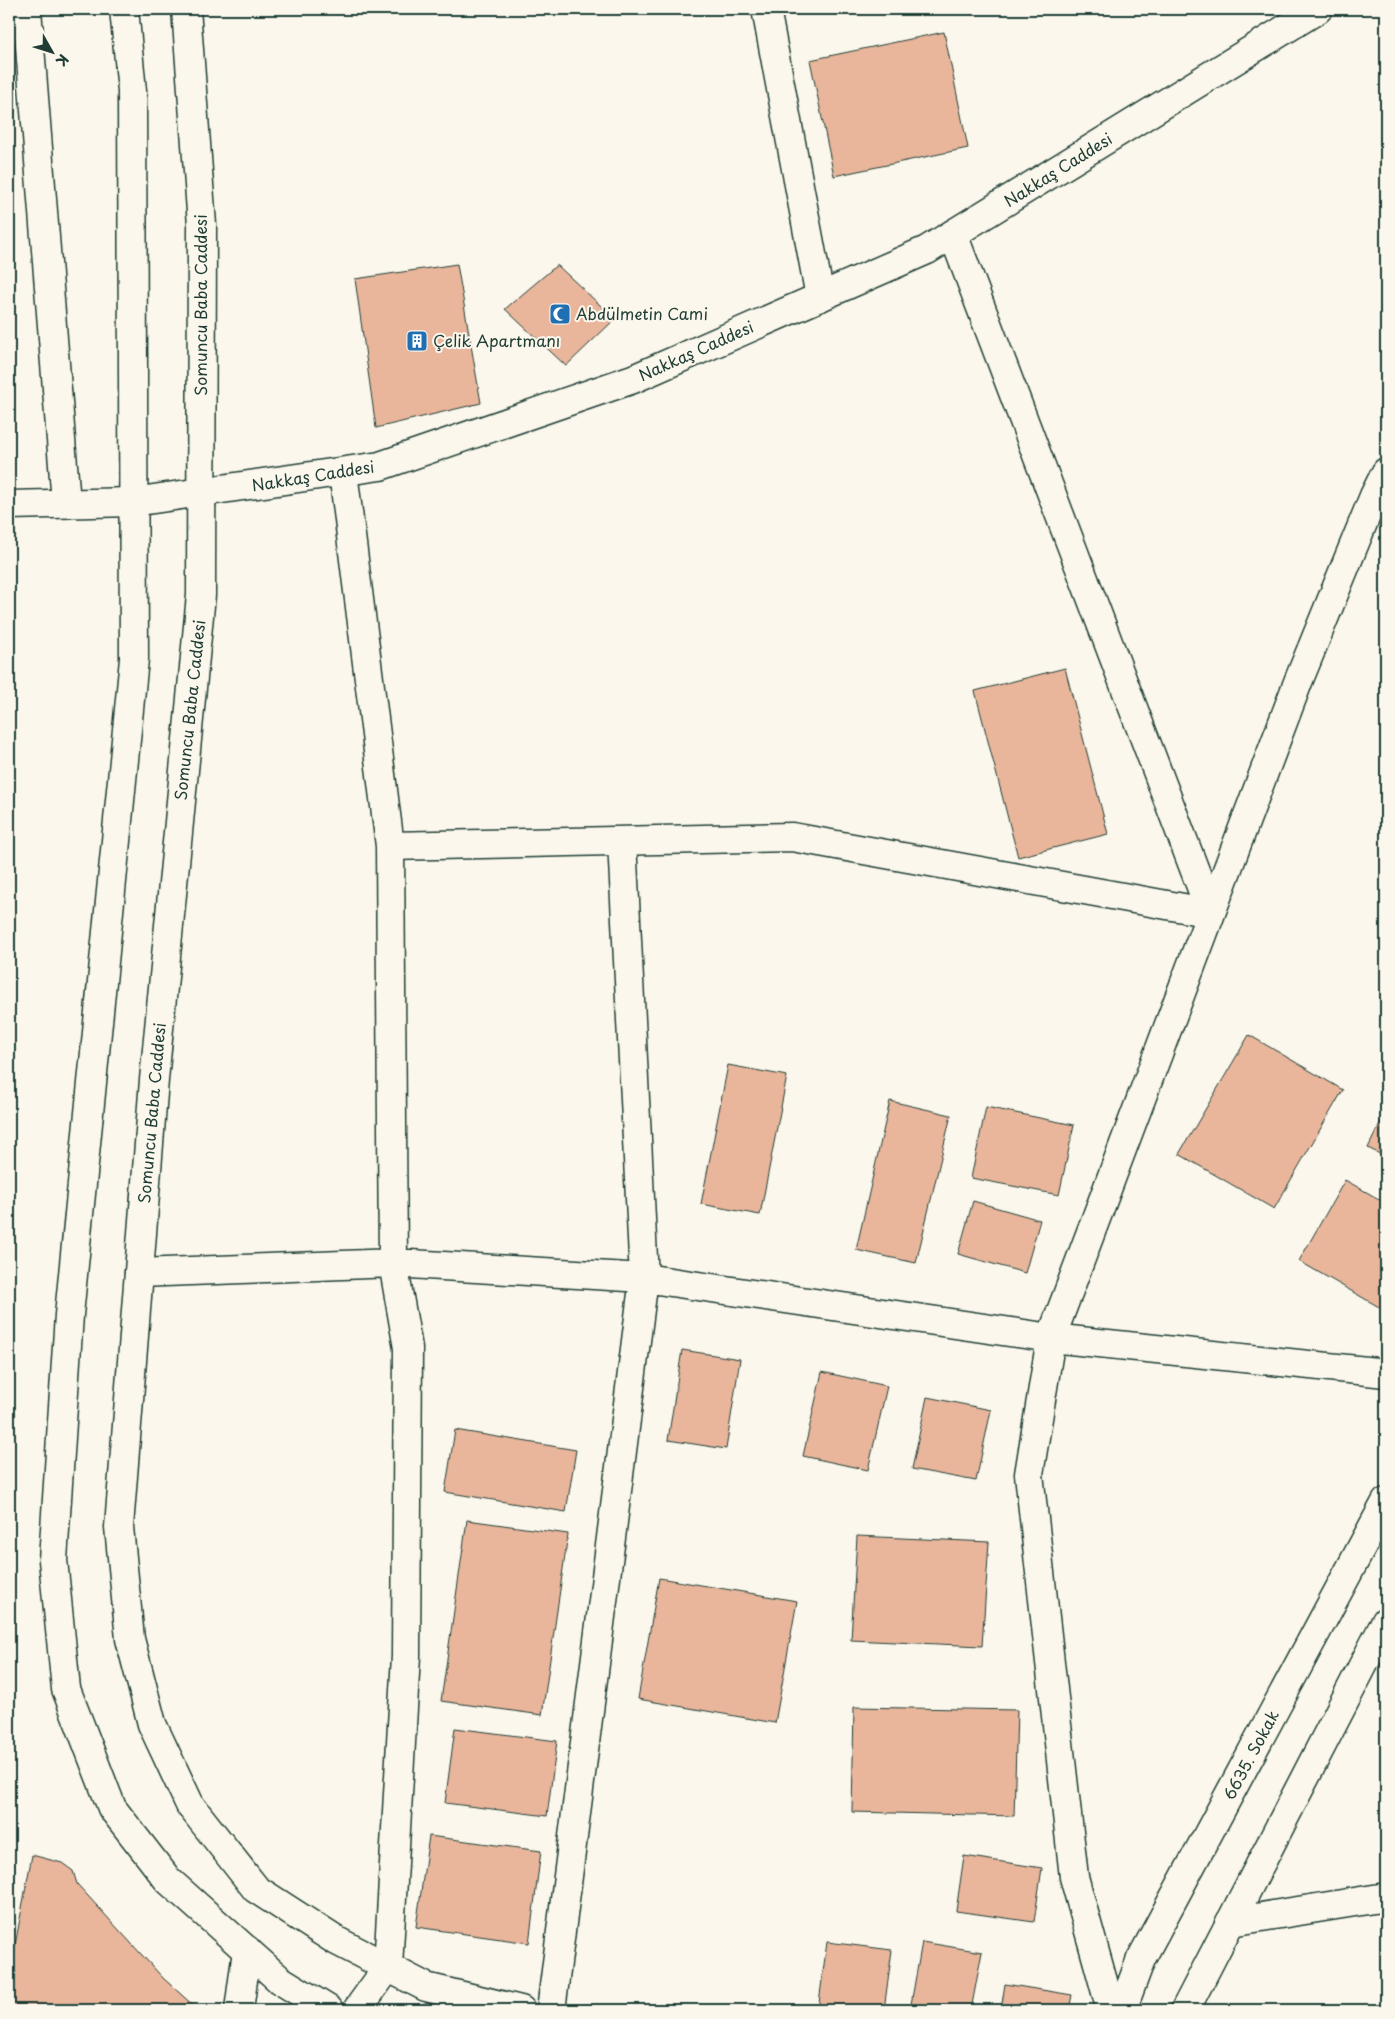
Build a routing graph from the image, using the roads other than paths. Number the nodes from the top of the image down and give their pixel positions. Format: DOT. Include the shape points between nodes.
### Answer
graph roads {
  1 [pos="124,9"];
  2 [pos="186,9"];
  3 [pos="766,9"];
  4 [pos="1318,9"];
  5 [pos="21,11"];
  6 [pos="953,234"];
  7 [pos="820,297"];
  8 [pos="343,472"];
  9 [pos="1386,472"];
  10 [pos="201,494"];
  11 [pos="133,502"];
  12 [pos="66,503"];
  13 [pos="9,505"];
  14 [pos="622,841"];
  15 [pos="390,846"];
  16 [pos="1211,913"];
  17 [pos="393,1264"];
  18 [pos="139,1273"];
  19 [pos="644,1278"];
  20 [pos="1051,1338"];
  21 [pos="1386,1373"];
  22 [pos="1386,1502"];
  23 [pos="1386,1622"];
  24 [pos="1386,1897"];
  25 [pos="1230,1922"];
  26 [pos="247,1950"];
  27 [pos="388,1967"];
  28 [pos="239,2010"];
  29 [pos="329,2010"];
  30 [pos="358,2010"];
  31 [pos="521,2010"];
  32 [pos="551,2010"];
  33 [pos="1111,2010"];
  34 [pos="1122,2010"];
  35 [pos="1185,2010"];
  1 -- 11 [label="street" via="132,91"];
  2 -- 10 [label="street, Somuncu Baba Caddesi" via="202,225"];
  3 -- 7 [label="street"];
  4 -- 6 [label="street, Nakkaş Caddesi"];
  5 -- 12 [label="street"];
  6 -- 7 [label="street, Nakkaş Caddesi" via="927,250"];
  6 -- 16 [label="street"];
  7 -- 8 [label="street, Nakkaş Caddesi" via="633,378 380,466"];
  8 -- 10 [label="street, Nakkaş Caddesi"];
  8 -- 15 [label="street"];
  9 -- 16 [label="street" via="1298,682"];
  10 -- 11 [label="street, Nakkaş Caddesi"];
  10 -- 18 [label="street, Somuncu Baba Caddesi" via="201,595 155,1070"];
  11 -- 12 [label="street, Nakkaş Caddesi"];
  11 -- 26 [label="street" via="134,659 69,1315 53,1560 66,1689 112,1808 168,1880"];
  12 -- 13 [label="street, Nakkaş Caddesi"];
  14 -- 15 [label="street"];
  14 -- 16 [label="street" via="792,837"];
  14 -- 19 [label="street"];
  15 -- 17 [label="street"];
  16 -- 20 [label="street"];
  17 -- 18 [label="street"];
  17 -- 19 [label="street"];
  17 -- 27 [label="street" via="408,1348 406,1646"];
  18 -- 27 [label="street, Somuncu Baba Caddesi" via="118,1527 130,1639 152,1724 190,1805 256,1890 335,1940"];
  19 -- 20 [label="street"];
  19 -- 32 [label="street"];
  20 -- 21 [label="street"];
  20 -- 33 [label="street" via="1029,1474 1074,1877"];
  22 -- 34 [label="street, 6635. Sokak" via="1141,1959"];
  23 -- 25 [label="street"];
  24 -- 25 [label="street"];
  25 -- 35 [label="street"];
  26 -- 28 [label="street"];
  26 -- 29 [label="street" via="280,1980"];
  27 -- 30 [label="street"];
  27 -- 31 [label="street, Somuncu Baba Caddesi" via="426,1987"];
}
